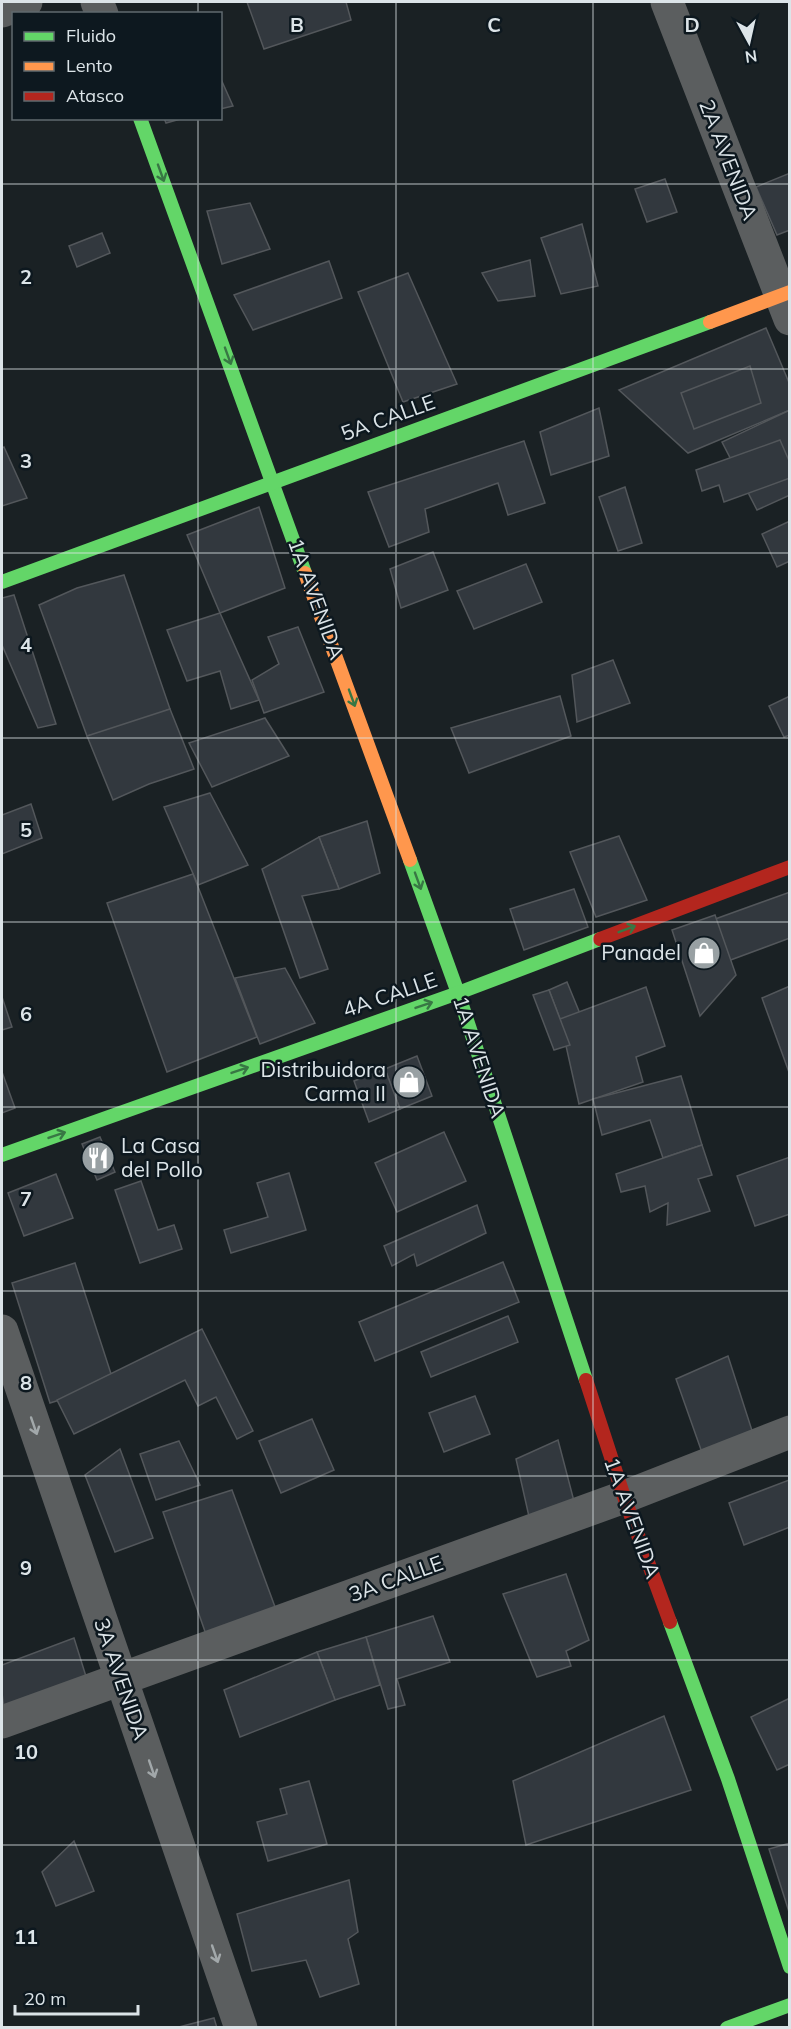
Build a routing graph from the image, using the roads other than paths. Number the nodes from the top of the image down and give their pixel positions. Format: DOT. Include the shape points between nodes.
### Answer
graph roads {
  1 [pos="26,2"];
  2 [pos="667,2"];
  3 [pos="2,11"];
  4 [pos="141,120"];
  5 [pos="787,302"];
  6 [pos="274,483"];
  7 [pos="2,582"];
  8 [pos="789,867"];
  9 [pos="458,993"];
  10 [pos="2,1155"];
  11 [pos="2,1331"];
  12 [pos="789,1432"];
  13 [pos="624,1497"];
  14 [pos="121,1679"];
  15 [pos="2,1722"];
  16 [pos="789,1967"];
  17 [pos="789,2005"];
  18 [pos="241,2028"];
  19 [pos="727,2028"];
  1 -- 3 [label="street"];
  2 -- 5 [label="street, 2A AVENIDA"];
  4 -- 6 [label="street, 1A AVENIDA, one-way"];
  5 -- 6 [label="street, 5A CALLE"];
  6 -- 7 [label="street, 5A CALLE"];
  6 -- 9 [label="street, 1A AVENIDA, one-way"];
  9 -- 8 [label="street, 4A CALLE, one-way"];
  10 -- 9 [label="street, 4A CALLE, one-way"];
  9 -- 13 [label="street, 1A AVENIDA"];
  11 -- 14 [label="street, 3A AVENIDA, one-way"];
  12 -- 13 [label="street, 3A CALLE"];
  13 -- 14 [label="street, 3A CALLE"];
  13 -- 16 [label="street, 1A AVENIDA" via="728,1779"];
  14 -- 15 [label="street, 3A CALLE"];
  14 -- 18 [label="street, 3A AVENIDA, one-way"];
  17 -- 19 [label="street"];
}
